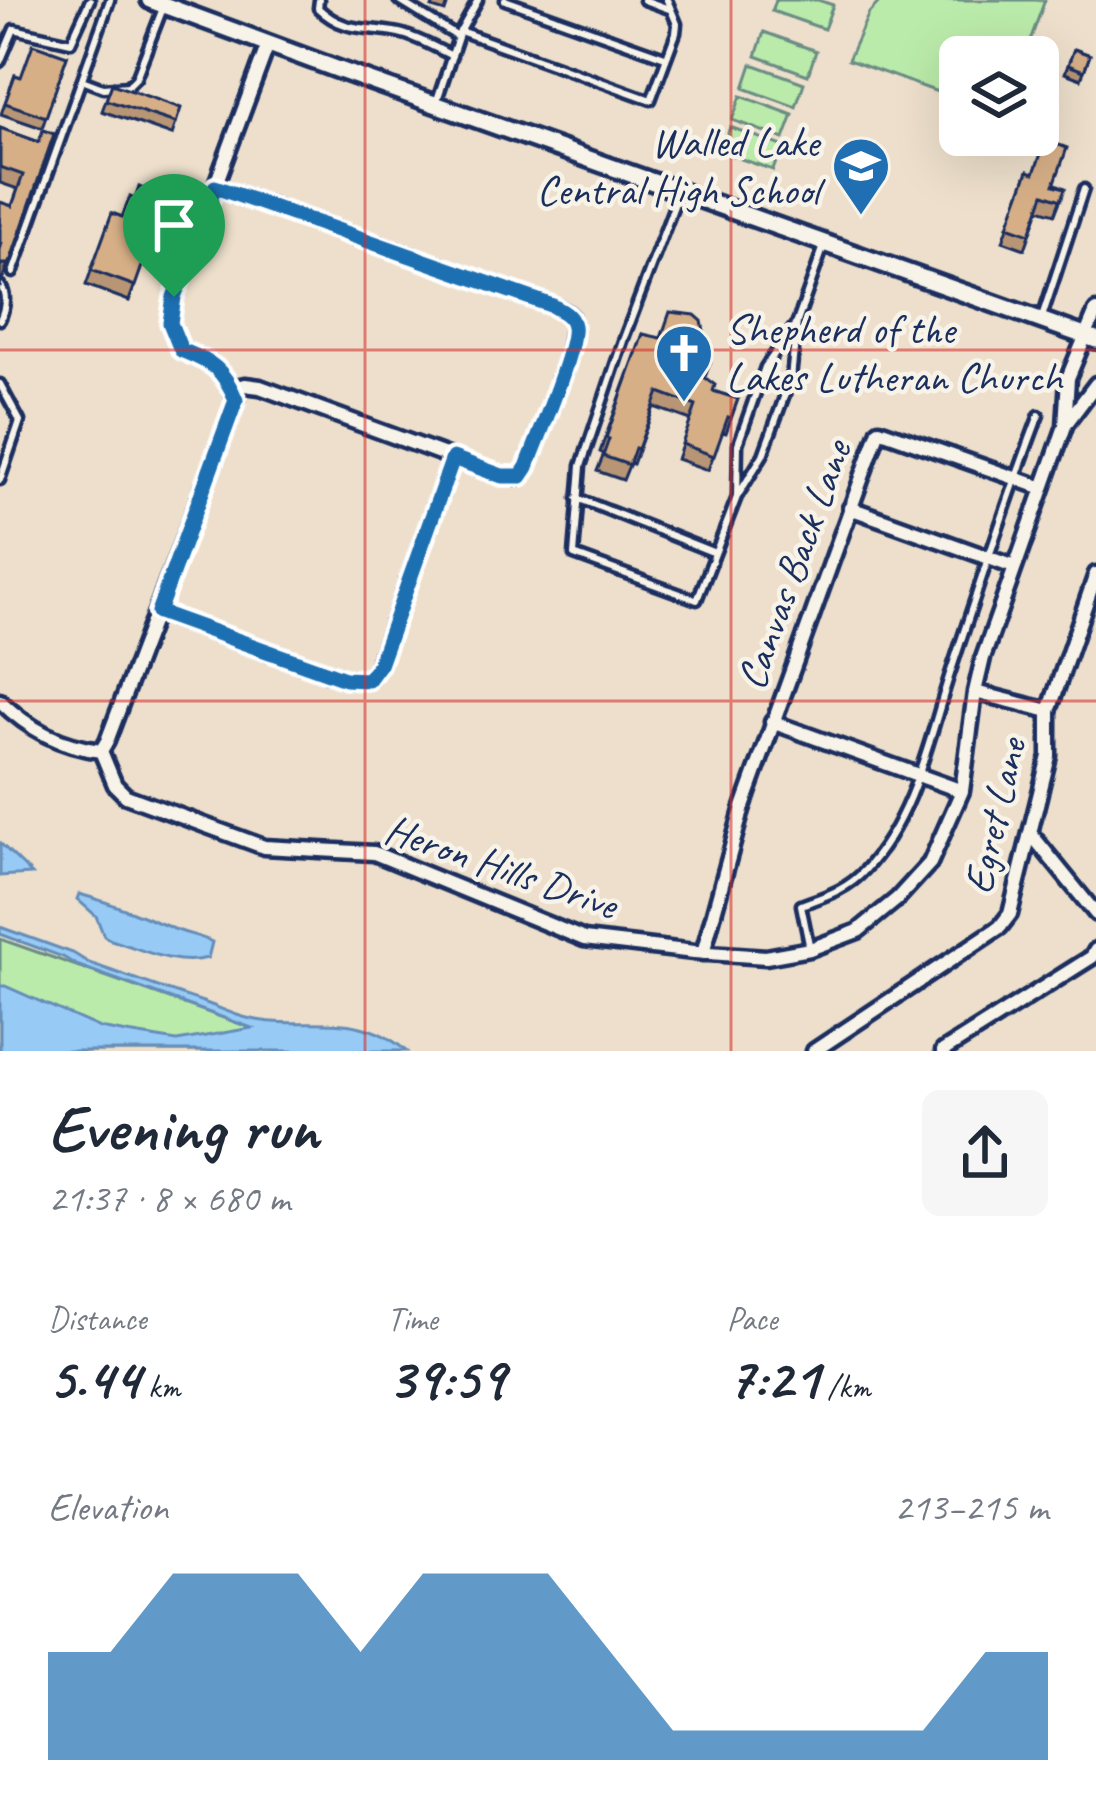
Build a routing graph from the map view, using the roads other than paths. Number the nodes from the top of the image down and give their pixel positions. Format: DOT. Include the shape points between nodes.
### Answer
graph roads {
  1 [pos="90,0"];
  2 [pos="110,0"];
  3 [pos="319,0"];
  4 [pos="398,0"];
  5 [pos="478,0"];
  6 [pos="505,0"];
  7 [pos="644,0"];
  8 [pos="667,0"];
  9 [pos="157,3"];
  10 [pos="671,10"];
  11 [pos="459,34"];
  12 [pos="268,44"];
  13 [pos="452,56"];
  14 [pos="667,58"];
  15 [pos="0,62"];
  16 [pos="82,80"];
  17 [pos="436,103"];
  18 [pos="215,187"];
  19 [pos="1084,189"];
  20 [pos="680,190"];
  21 [pos="825,242"];
  22 [pos="13,273"];
  23 [pos="0,285"];
  24 [pos="1096,311"];
  25 [pos="0,320"];
  26 [pos="1040,320"];
  27 [pos="797,322"];
  28 [pos="1091,338"];
  29 [pos="0,384"];
  30 [pos="1096,384"];
  31 [pos="231,388"];
  32 [pos="1039,415"];
  33 [pos="1065,426"];
  34 [pos="453,458"];
  35 [pos="1015,479"];
  36 [pos="0,480"];
  37 [pos="1043,488"];
  38 [pos="737,497"];
  39 [pos="577,498"];
  40 [pos="850,508"];
  41 [pos="715,553"];
  42 [pos="989,558"];
  43 [pos="1014,567"];
  44 [pos="1096,574"];
  45 [pos="158,612"];
  46 [pos="975,692"];
  47 [pos="0,701"];
  48 [pos="1049,711"];
  49 [pos="772,722"];
  50 [pos="104,746"];
  51 [pos="917,776"];
  52 [pos="962,791"];
  53 [pos="1031,833"];
  54 [pos="1096,914"];
  55 [pos="810,949"];
  56 [pos="1096,950"];
  57 [pos="703,953"];
  58 [pos="814,1051"];
  59 [pos="944,1051"];
  1 -- 15 [label="lane" via="71,42 14,29"];
  2 -- 16 [label="lane"];
  3 -- 13 [label="lane" via="331,21 400,33"];
  4 -- 11 [label="lane"];
  5 -- 11 [label="lane"];
  6 -- 14 [label="lane"];
  7 -- 10 [label="lane"];
  8 -- 10 [label="lane"];
  9 -- 12 [label="street"];
  9 -- 16 [label="lane" via="136,78 103,88"];
  10 -- 14 [label="lane" via="677,24"];
  11 -- 13 [label="lane"];
  11 -- 14 [label="lane" via="651,100"];
  12 -- 17 [label="street"];
  12 -- 18 [label="street"];
  13 -- 17 [label="lane"];
  16 -- 22 [label="lane"];
  17 -- 20 [label="street"];
  18 -- 31 [label="street" via="170,323 181,350 211,362"];
  18 -- 34 [label="street" via="570,316 568,355 521,476"];
  19 -- 26 [label="lane"];
  20 -- 21 [label="street"];
  20 -- 39 [label="lane" via="588,445"];
  21 -- 26 [label="street"];
  21 -- 27 [label="lane"];
  23 -- 25 [label="lane"];
  24 -- 28 [label="street, Heron Hills Drive"];
  26 -- 28 [label="street"];
  27 -- 38 [label="lane" via="791,378 764,454"];
  27 -- 38 [label="lane" via="765,367 738,444"];
  28 -- 33 [label="street, Heron Hills Drive" via="1068,378"];
  29 -- 36 [label="lane" via="20,422"];
  30 -- 33 [label="street, Heron Hills Drive"];
  31 -- 34 [label="street" via="260,387"];
  31 -- 45 [label="street" via="236,400"];
  32 -- 35 [label="lane"];
  33 -- 37 [label="street, Heron Hills Drive"];
  34 -- 45 [label="street" via="368,680 345,679"];
  35 -- 37 [label="street"];
  35 -- 40 [label="street, Canvas Back Lane" via="879,430"];
  35 -- 42 [label="lane"];
  37 -- 43 [label="street, Heron Hills Drive"];
  38 -- 41 [label="lane"];
  39 -- 41 [label="lane"];
  39 -- 41 [label="lane" via="574,555 697,600"];
  40 -- 42 [label="street"];
  40 -- 49 [label="street, Canvas Back Lane"];
  42 -- 43 [label="street"];
  42 -- 51 [label="lane"];
  43 -- 46 [label="street, Heron Hills Drive"];
  44 -- 48 [label="street, Egret Lane"];
  45 -- 50 [label="street"];
  46 -- 48 [label="street"];
  46 -- 52 [label="street, Heron Hills Drive"];
  47 -- 50 [label="street" via="56,741"];
  48 -- 53 [label="street, Egret Lane" via="1049,756"];
  49 -- 51 [label="street"];
  49 -- 57 [label="street, Canvas Back Lane"];
  50 -- 57 [label="street, Heron Hills Drive" via="126,796 239,839 374,853 584,939"];
  51 -- 52 [label="street"];
  51 -- 55 [label="lane" via="902,816 863,872 801,905"];
  52 -- 55 [label="street, Heron Hills Drive" via="930,863 897,899 858,931"];
  53 -- 54 [label="street"];
  53 -- 58 [label="street, Egret Lane" via="1000,927"];
  55 -- 57 [label="street, Heron Hills Drive" via="766,957"];
  56 -- 59 [label="street"];
}
